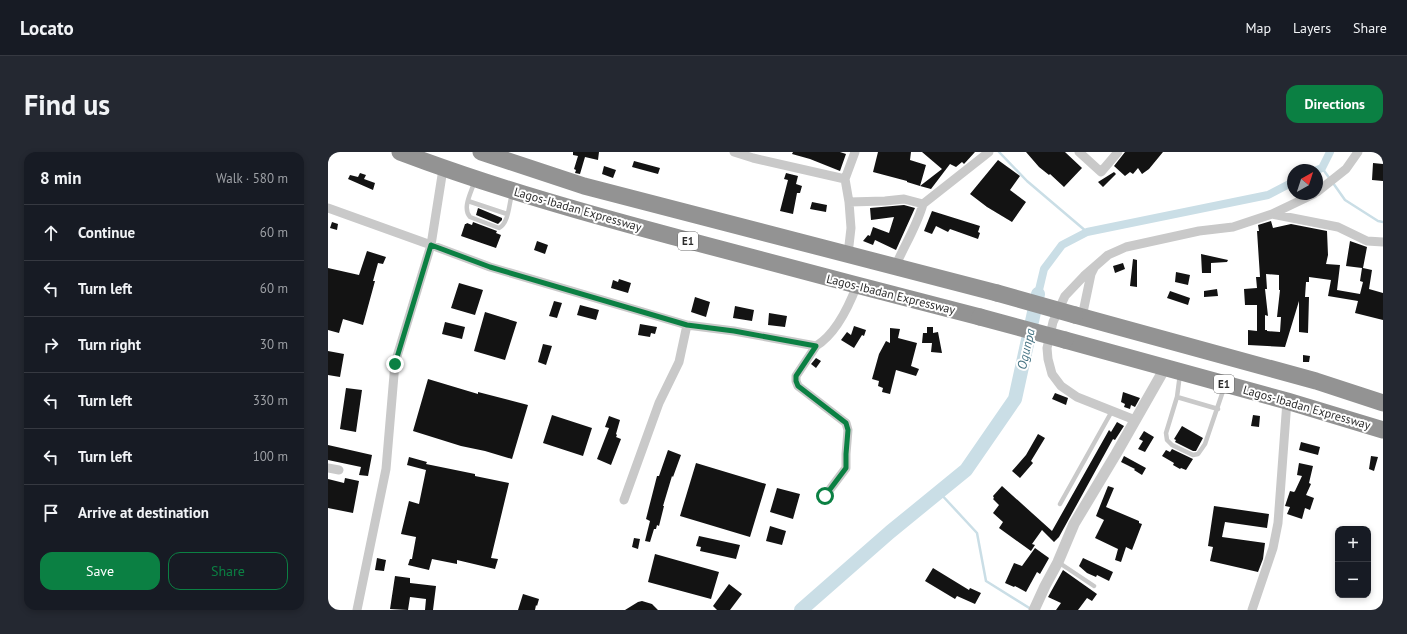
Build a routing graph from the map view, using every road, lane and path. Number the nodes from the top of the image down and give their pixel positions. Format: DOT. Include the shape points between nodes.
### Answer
graph roads {
  1 [pos="400,152"];
  2 [pos="481,152"];
  3 [pos="734,152"];
  4 [pos="854,152"];
  5 [pos="989,152"];
  6 [pos="1079,152"];
  7 [pos="1118,152"];
  8 [pos="1358,152"];
  9 [pos="443,168"];
  10 [pos="476,179"];
  11 [pos="845,179"];
  12 [pos="1323,187"];
  13 [pos="512,190"];
  14 [pos="1301,200"];
  15 [pos="468,201"];
  16 [pos="849,202"];
  17 [pos="923,204"];
  18 [pos="328,208"];
  19 [pos="1276,212"];
  20 [pos="507,214"];
  21 [pos="1383,242"];
  22 [pos="431,245"];
  23 [pos="848,254"];
  24 [pos="1096,265"];
  25 [pos="895,267"];
  26 [pos="857,285"];
  27 [pos="1079,316"];
  28 [pos="687,325"];
  29 [pos="816,346"];
  30 [pos="1172,370"];
  31 [pos="1226,384"];
  32 [pos="1177,397"];
  33 [pos="1287,401"];
  34 [pos="1383,403"];
  35 [pos="1218,409"];
  36 [pos="1112,411"];
  37 [pos="1135,420"];
  38 [pos="1383,430"];
  39 [pos="328,468"];
  40 [pos="339,470"];
  41 [pos="825,496"];
  42 [pos="624,500"];
  43 [pos="1060,504"];
  44 [pos="1058,562"];
  45 [pos="1094,586"];
  46 [pos="356,610"];
  47 [pos="1034,610"];
  48 [pos="1252,610"];
  1 -- 9 [label="highway, Lagos-Ibadan Expressway / E1"];
  2 -- 23 [label="highway, Lagos-Ibadan Expressway / E1" via="584,186"];
  3 -- 11 [label="street"];
  4 -- 11 [label="street"];
  5 -- 17 [label="street"];
  6 -- 7 [label="street" via="1101,172"];
  8 -- 12 [label="street" via="1346,170"];
  9 -- 10 [label="highway, Lagos-Ibadan Expressway / E1"];
  9 -- 22 [label="street"];
  10 -- 13 [label="highway, Lagos-Ibadan Expressway / E1"];
  10 -- 15 [label="lane"];
  11 -- 16 [label="street"];
  13 -- 20 [label="lane"];
  13 -- 26 [label="highway, Lagos-Ibadan Expressway / E1" via="593,215"];
  14 -- 19 [label="street"];
  15 -- 20 [label="lane"];
  15 -- 20 [label="lane" via="466,209 470,217 499,228 504,224"];
  16 -- 17 [label="street" via="904,199"];
  16 -- 23 [label="street" via="851,228"];
  17 -- 25 [label="street"];
  18 -- 22 [label="street"];
  19 -- 21 [label="street" via="1338,227 1367,241"];
  19 -- 24 [label="street" via="1233,227 1200,231 1126,247 1108,255"];
  22 -- 28 [label="street" via="490,267"];
  22 -- 46 [label="street" via="395,364 386,469"];
  23 -- 25 [label="highway, Lagos-Ibadan Expressway / E1"];
  24 -- 27 [label="street"];
  24 -- 36 [label="street" via="1065,296 1053,322 1048,359 1052,374 1061,386 1077,397"];
  25 -- 27 [label="highway, Lagos-Ibadan Expressway / E1, bridge"];
  26 -- 29 [label="street" via="848,308 824,341"];
  26 -- 30 [label="highway, Lagos-Ibadan Expressway / E1, bridge"];
  27 -- 34 [label="highway, Lagos-Ibadan Expressway / E1" via="1316,381"];
  28 -- 29 [label="street"];
  28 -- 42 [label="street" via="679,362 659,403"];
  29 -- 41 [label="street" via="796,376 796,381 798,386 846,423 848,430 846,468"];
  30 -- 31 [label="highway, Lagos-Ibadan Expressway / E1"];
  30 -- 32 [label="lane"];
  30 -- 37 [label="street"];
  31 -- 33 [label="highway, Lagos-Ibadan Expressway / E1"];
  31 -- 35 [label="lane"];
  32 -- 35 [label="lane"];
  32 -- 35 [label="lane" via="1166,433 1167,440 1192,455 1198,454 1202,449"];
  33 -- 38 [label="highway, Lagos-Ibadan Expressway / E1"];
  33 -- 48 [label="street" via="1278,524 1273,548"];
  36 -- 37 [label="street"];
  36 -- 43 [label="lane"];
  37 -- 44 [label="street" via="1074,524"];
  39 -- 40 [label="street"];
  44 -- 45 [label="lane"];
  44 -- 47 [label="street"];
}
